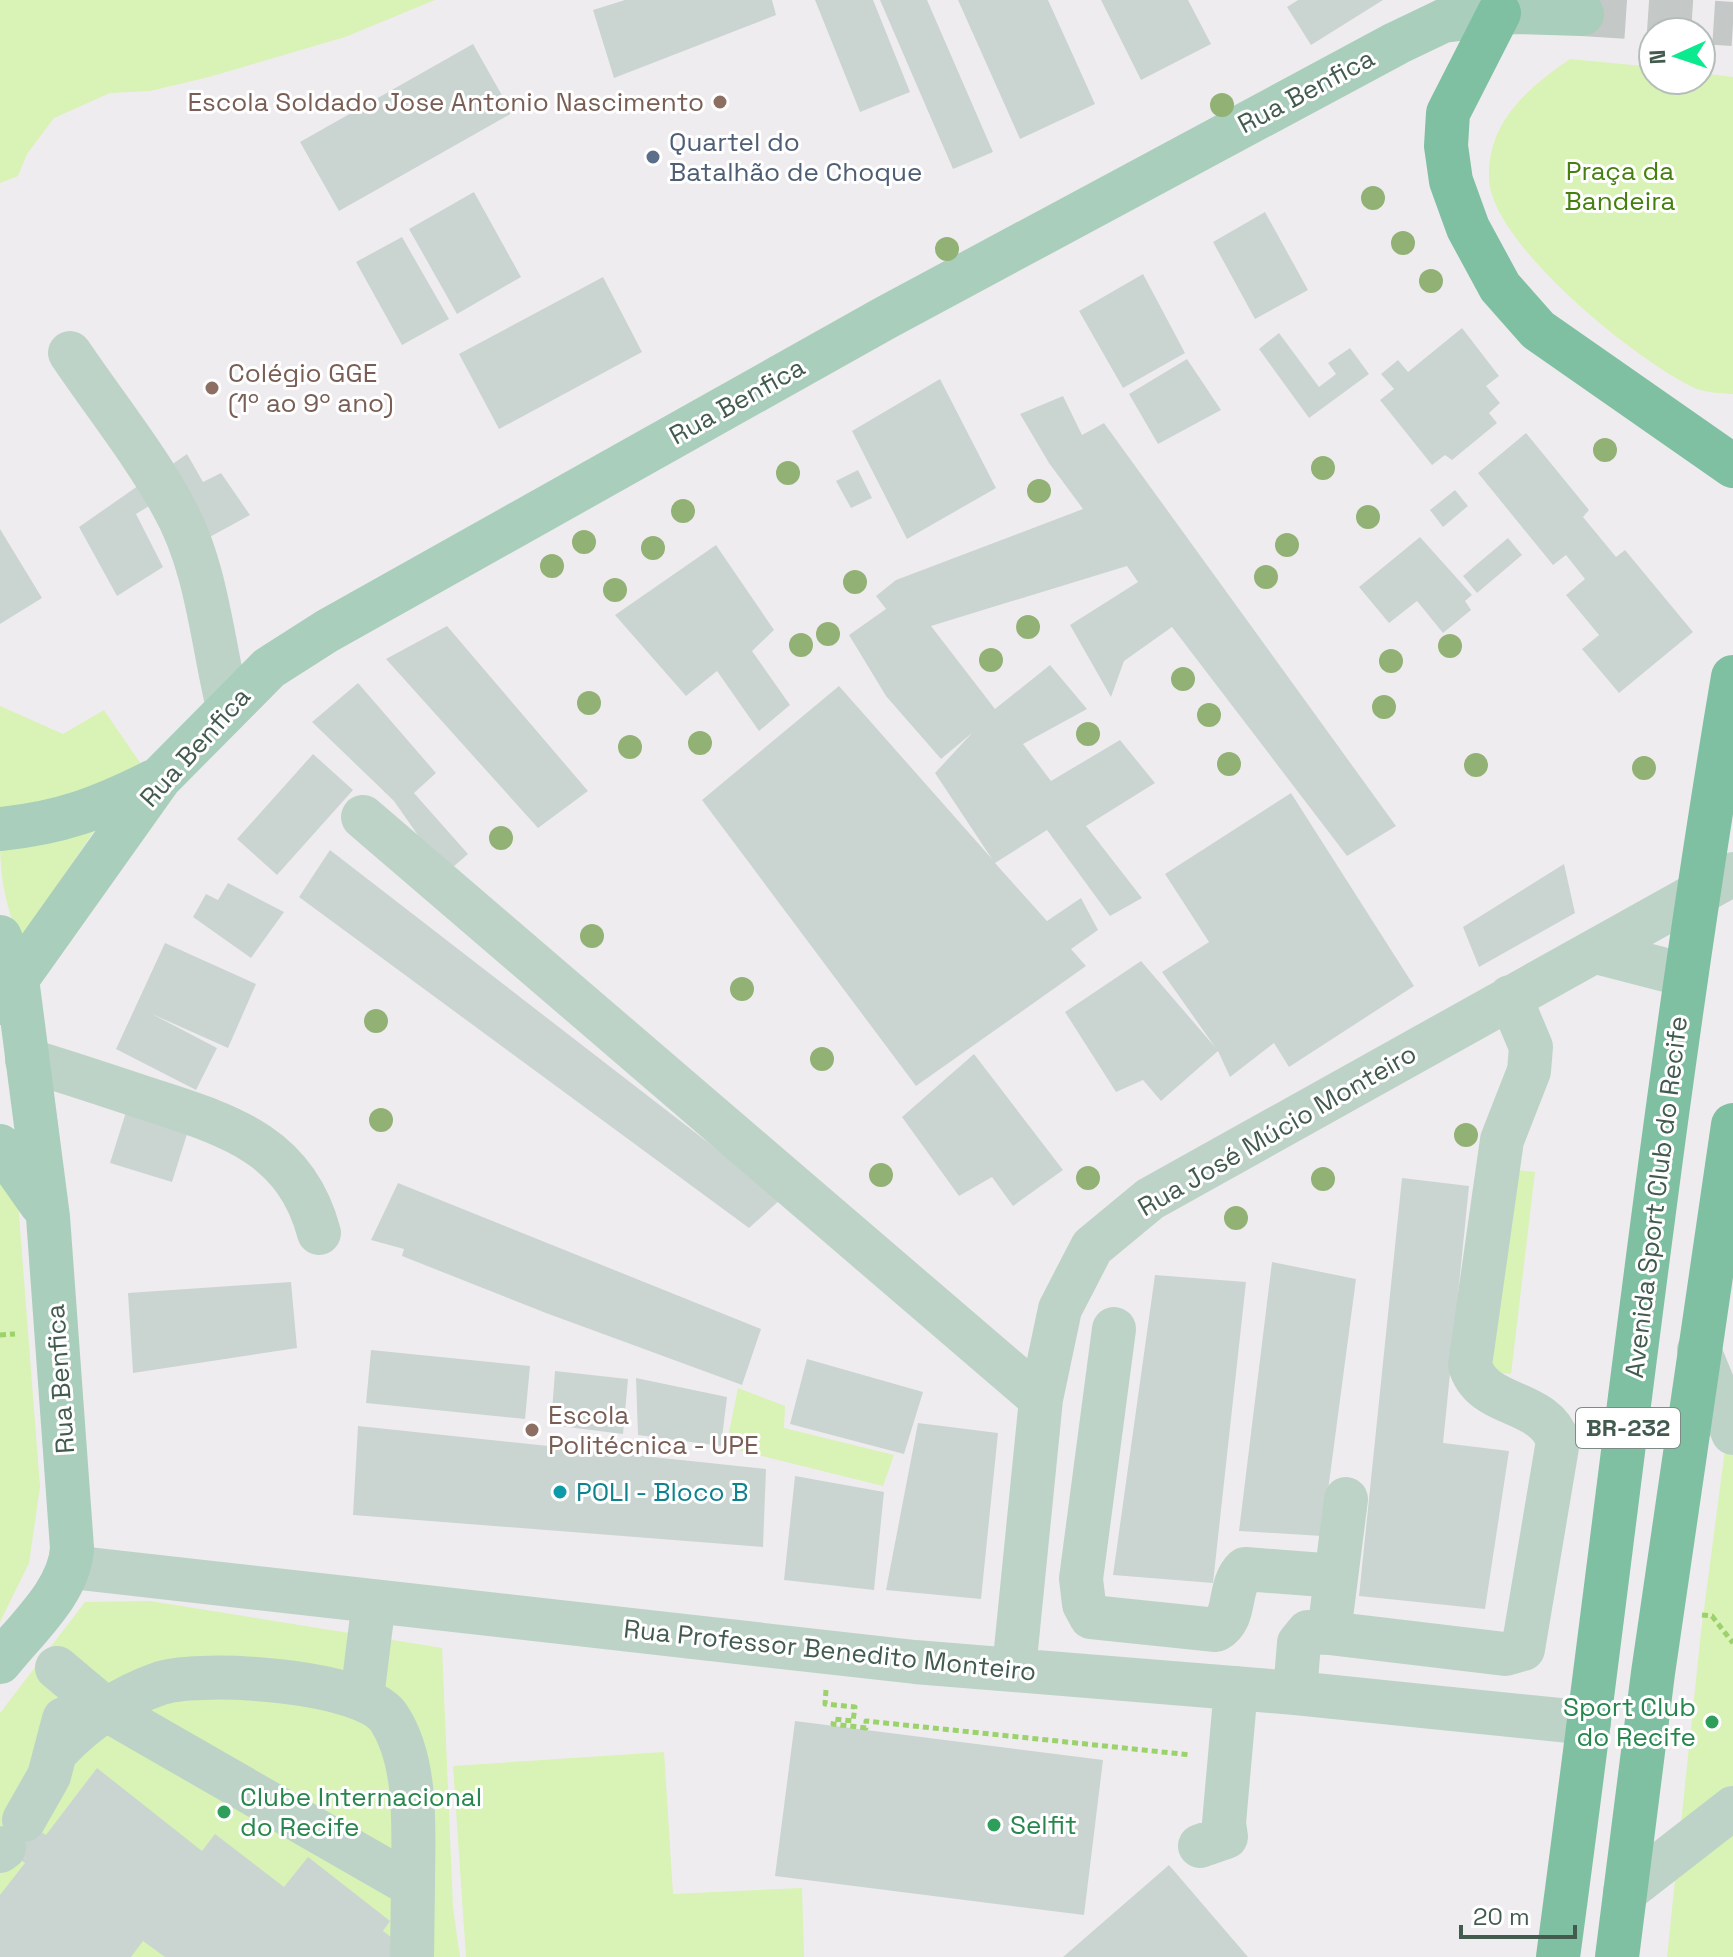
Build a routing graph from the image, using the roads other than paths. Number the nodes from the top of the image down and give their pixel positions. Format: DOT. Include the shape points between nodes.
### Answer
graph roads {
  1 [pos="1499,13"];
  2 [pos="1582,14"];
  3 [pos="70,353"];
  4 [pos="1733,466"];
  5 [pos="1733,677"];
  6 [pos="228,707"];
  7 [pos="160,778"];
  8 [pos="363,817"];
  9 [pos="0,829"];
  10 [pos="1733,874"];
  11 [pos="1695,898"];
  12 [pos="0,937"];
  13 [pos="1596,952"];
  14 [pos="1685,975"];
  15 [pos="8,991"];
  16 [pos="1510,997"];
  17 [pos="27,1060"];
  18 [pos="1733,1125"];
  19 [pos="0,1146"];
  20 [pos="48,1217"];
  21 [pos="319,1233"];
  22 [pos="1114,1329"];
  23 [pos="1699,1350"];
  24 [pos="1041,1399"];
  25 [pos="1733,1433"];
  26 [pos="1346,1499"];
  27 [pos="71,1567"];
  28 [pos="1336,1576"];
  29 [pos="374,1601"];
  30 [pos="33,1620"];
  31 [pos="1329,1633"];
  32 [pos="0,1662"];
  33 [pos="57,1668"];
  34 [pos="1014,1669"];
  35 [pos="1236,1688"];
  36 [pos="1295,1693"];
  37 [pos="362,1697"];
  38 [pos="107,1710"];
  39 [pos="1589,1723"];
  40 [pos="59,1749"];
  41 [pos="1733,1808"];
  42 [pos="9,1840"];
  43 [pos="1213,1842"];
  44 [pos="413,1886"];
  45 [pos="1625,1892"];
  46 [pos="412,1957"];
  47 [pos="1558,1957"];
  48 [pos="1617,1957"];
  1 -- 2 [label="main road, Rua Benfica"];
  1 -- 4 [label="highway" via="1448,113 1451,181 1468,228 1500,287 1538,330"];
  1 -- 6 [label="main road, Rua Benfica" via="1443,21 1397,43 927,295 327,631 269,668"];
  3 -- 6 [label="street" via="173,506 200,584"];
  5 -- 11 [label="highway, Avenida Sport Club do Recife / BR-232"];
  6 -- 7 [label="main road, Rua Benfica"];
  7 -- 9 [label="main road" via="96,810"];
  7 -- 15 [label="main road, Rua Benfica"];
  8 -- 24 [label="street"];
  10 -- 11 [label="street, Rua José Múcio Monteiro"];
  11 -- 13 [label="street, Rua José Múcio Monteiro"];
  11 -- 14 [label="highway, Avenida Sport Club do Recife / BR-232"];
  12 -- 15 [label="main road"];
  13 -- 14 [label="street"];
  13 -- 16 [label="street, Rua José Múcio Monteiro"];
  14 -- 39 [label="highway, Avenida Sport Club do Recife / BR-232"];
  15 -- 17 [label="main road, Rua Benfica"];
  16 -- 24 [label="street, Rua José Múcio Monteiro" via="1150,1199 1092,1247 1060,1309"];
  16 -- 31 [label="street" via="1531,1047 1529,1071 1502,1140 1470,1365 1481,1388 1540,1418 1558,1441 1525,1643 1518,1653 1505,1654"];
  17 -- 20 [label="main road, Rua Benfica"];
  17 -- 21 [label="street" via="232,1127 284,1165 313,1210"];
  18 -- 23 [label="highway, BR-232"];
  19 -- 20 [label="main road"];
  20 -- 27 [label="main road, Rua Benfica"];
  22 -- 28 [label="street" via="1081,1579 1091,1617 1216,1630 1228,1619 1233,1590 1245,1569"];
  23 -- 25 [label="street"];
  23 -- 45 [label="highway, BR-232"];
  24 -- 34 [label="street, Rua José Múcio Monteiro"];
  26 -- 28 [label="street"];
  27 -- 29 [label="street, Rua Professor Benedito Monteiro"];
  27 -- 30 [label="main road"];
  28 -- 31 [label="street"];
  29 -- 34 [label="street, Rua Professor Benedito Monteiro"];
  29 -- 37 [label="street"];
  30 -- 32 [label="main road"];
  30 -- 33 [label="street"];
  31 -- 36 [label="street" via="1308,1632 1299,1643"];
  33 -- 38 [label="street"];
  33 -- 40 [label="street" via="64,1707"];
  34 -- 35 [label="street, Rua Professor Benedito Monteiro"];
  35 -- 36 [label="street, Rua Professor Benedito Monteiro"];
  35 -- 43 [label="street" via="1224,1823"];
  36 -- 39 [label="street, Rua Professor Benedito Monteiro"];
  37 -- 38 [label="street" via="337,1688 184,1677"];
  37 -- 44 [label="street" via="390,1719 401,1745 409,1777"];
  38 -- 40 [label="street"];
  38 -- 44 [label="street"];
  39 -- 47 [label="highway, Avenida Sport Club do Recife / BR-232"];
  40 -- 42 [label="street" via="49,1776"];
  41 -- 45 [label="street"];
  44 -- 46 [label="street"];
  45 -- 48 [label="highway, BR-232"];
}
